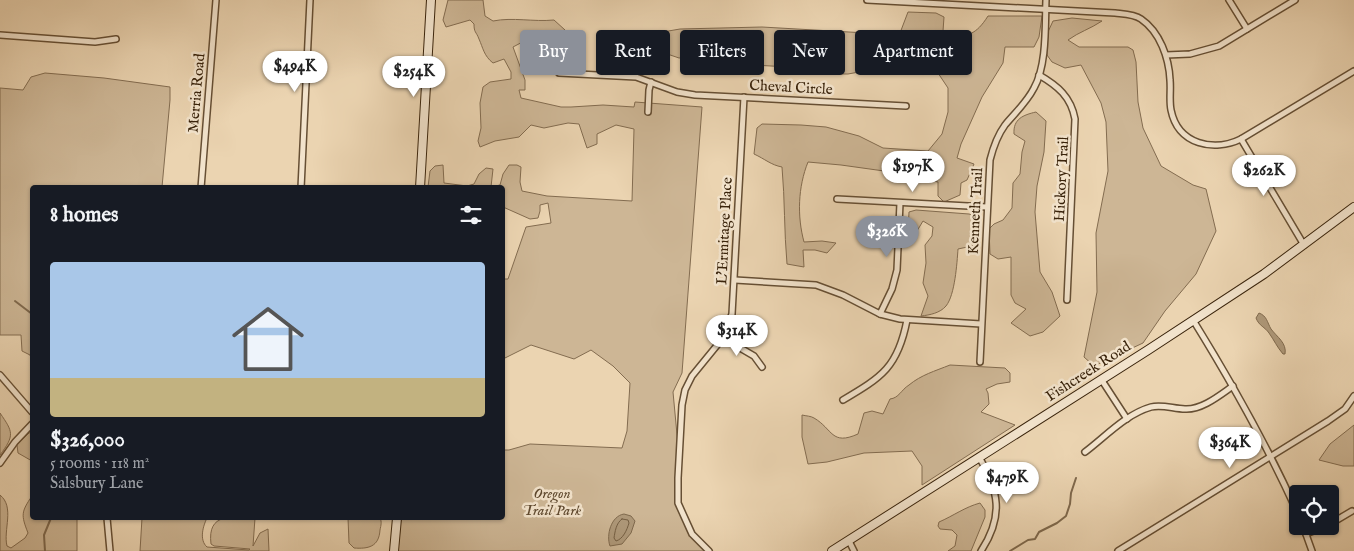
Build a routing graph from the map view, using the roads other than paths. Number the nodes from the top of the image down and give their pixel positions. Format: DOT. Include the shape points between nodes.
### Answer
graph roads {
  1 [pos="216,0"];
  2 [pos="310,0"];
  3 [pos="431,0"];
  4 [pos="867,0"];
  5 [pos="1046,0"];
  6 [pos="1229,0"];
  7 [pos="1295,0"];
  8 [pos="1046,9"];
  9 [pos="1247,29"];
  10 [pos="0,35"];
  11 [pos="116,39"];
  12 [pos="1166,55"];
  13 [pos="1354,71"];
  14 [pos="586,74"];
  15 [pos="1039,75"];
  16 [pos="652,82"];
  17 [pos="744,97"];
  18 [pos="906,106"];
  19 [pos="648,112"];
  20 [pos="1241,139"];
  21 [pos="201,185"];
  22 [pos="301,185"];
  23 [pos="420,185"];
  24 [pos="837,199"];
  25 [pos="900,203"];
  26 [pos="987,207"];
  27 [pos="1354,207"];
  28 [pos="1304,245"];
  29 [pos="735,280"];
  30 [pos="1067,300"];
  31 [pos="880,314"];
  32 [pos="906,320"];
  33 [pos="1193,320"];
  34 [pos="982,324"];
  35 [pos="723,338"];
  36 [pos="980,362"];
  37 [pos="762,367"];
  38 [pos="0,375"];
  39 [pos="1101,379"];
  40 [pos="1233,386"];
  41 [pos="1354,396"];
  42 [pos="843,400"];
  43 [pos="1187,403"];
  44 [pos="1191,409"];
  45 [pos="30,410"];
  46 [pos="1127,419"];
  47 [pos="30,426"];
  48 [pos="1085,452"];
  49 [pos="1271,456"];
  50 [pos="978,457"];
  51 [pos="0,463"];
  52 [pos="1289,495"];
  53 [pos="1352,511"];
  54 [pos="1339,519"];
  55 [pos="107,520"];
  56 [pos="397,520"];
  57 [pos="1306,535"];
  58 [pos="848,541"];
  59 [pos="110,551"];
  60 [pos="394,551"];
  61 [pos="709,551"];
  62 [pos="832,551"];
  63 [pos="854,551"];
  64 [pos="981,551"];
  65 [pos="1118,551"];
  66 [pos="1312,551"];
  1 -- 21 [label="street, Merria Road"];
  2 -- 22 [label="street"];
  3 -- 23 [label="main road"];
  4 -- 8 [label="street"];
  5 -- 8 [label="street, Kenneth Trail"];
  6 -- 9 [label="street"];
  7 -- 9 [label="street"];
  8 -- 12 [label="street" via="1115,13 1140,18 1153,30"];
  8 -- 15 [label="street, Kenneth Trail"];
  9 -- 12 [label="street" via="1211,49"];
  10 -- 11 [label="street" via="95,42"];
  12 -- 20 [label="street" via="1171,110 1179,128 1194,141 1211,146 1230,145"];
  13 -- 20 [label="street"];
  14 -- 16 [label="street, Cheval Circle" via="631,77"];
  15 -- 26 [label="street, Kenneth Trail" via="1030,95 994,146"];
  15 -- 30 [label="street, Hickory Trail" via="1062,91 1072,106 1075,120"];
  16 -- 17 [label="street, Cheval Circle" via="683,94"];
  16 -- 19 [label="street"];
  17 -- 18 [label="street, Cheval Circle"];
  17 -- 29 [label="street, L'Ermitage Place"];
  20 -- 28 [label="street"];
  24 -- 25 [label="street"];
  25 -- 26 [label="street"];
  25 -- 31 [label="street" via="896,270 892,289"];
  26 -- 34 [label="street, Kenneth Trail"];
  27 -- 28 [label="main road, Fishcreek Road"];
  28 -- 33 [label="main road, Fishcreek Road"];
  29 -- 31 [label="street" via="816,285"];
  29 -- 35 [label="street, L'Ermitage Place" via="732,314"];
  31 -- 32 [label="street"];
  32 -- 34 [label="street"];
  32 -- 42 [label="street" via="900,348 891,364 873,382"];
  33 -- 39 [label="main road, Fishcreek Road"];
  33 -- 40 [label="street"];
  34 -- 36 [label="street, Kenneth Trail"];
  35 -- 37 [label="street" via="754,356"];
  35 -- 61 [label="street, L'Ermitage Place" via="692,376 685,390 682,413 678,503 692,534"];
  38 -- 45 [label="street"];
  39 -- 46 [label="street"];
  39 -- 50 [label="main road, Fishcreek Road"];
  40 -- 44 [label="street"];
  40 -- 49 [label="street"];
  41 -- 49 [label="street" via="1337,416"];
  43 -- 44 [label="street"];
  44 -- 46 [label="street" via="1156,406"];
  46 -- 48 [label="street"];
  47 -- 51 [label="street"];
  49 -- 52 [label="street"];
  49 -- 65 [label="street"];
  50 -- 58 [label="main road, Fishcreek Road"];
  50 -- 64 [label="street" via="992,480 997,502 993,529"];
  53 -- 54 [label="street"];
  55 -- 59 [label="street"];
  56 -- 60 [label="main road"];
  57 -- 66 [label="street"];
  58 -- 62 [label="main road, Fishcreek Road"];
  58 -- 63 [label="street"];
}
